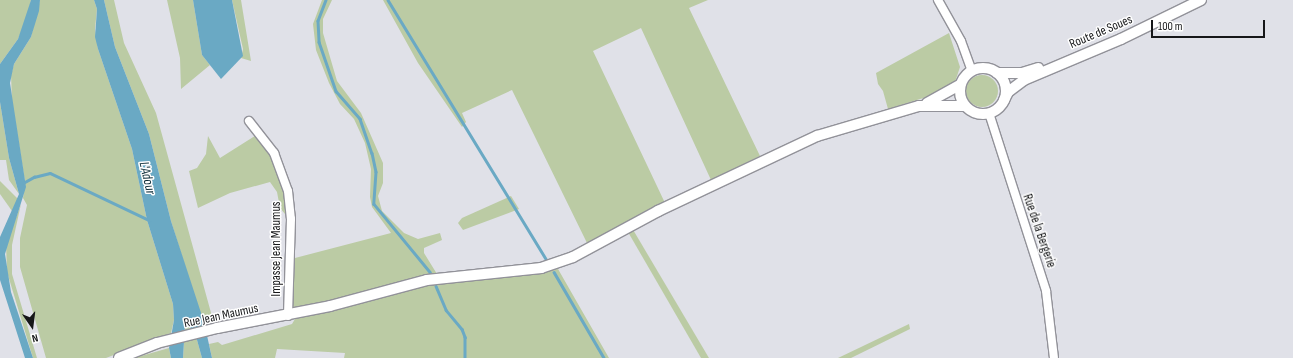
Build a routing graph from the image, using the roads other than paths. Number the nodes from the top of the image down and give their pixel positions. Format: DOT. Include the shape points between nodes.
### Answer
graph roads {
  1 [pos="938,0"];
  2 [pos="1201,0"];
  3 [pos="1054,66"];
  4 [pos="972,71"];
  5 [pos="997,73"];
  6 [pos="960,85"];
  7 [pos="1004,100"];
  8 [pos="919,106"];
  9 [pos="964,106"];
  10 [pos="989,113"];
  11 [pos="249,121"];
  12 [pos="288,316"];
  13 [pos="119,358"];
  14 [pos="1054,358"];
  1 -- 4 [label="street" via="961,41"];
  2 -- 3 [label="main road, Route de Soues" via="1126,36"];
  3 -- 5 [label="main road, Route de Soues" via="1022,73"];
  3 -- 7 [label="main road, Route de Soues" via="1018,84 1008,92"];
  4 -- 5 [label="main road" via="985,69"];
  4 -- 6 [label="main road"];
  5 -- 7 [label="main road" via="1005,85"];
  6 -- 8 [label="main road"];
  6 -- 9 [label="main road"];
  7 -- 10 [label="main road" via="998,108"];
  8 -- 9 [label="main road"];
  8 -- 12 [label="main road, Rue Jean Maumus" via="817,136 658,211 574,257 542,268 444,277"];
  9 -- 10 [label="main road" via="978,114"];
  10 -- 14 [label="street, Rue de la Bergerie" via="1046,291"];
  11 -- 12 [label="street, Impasse Jean Maumus" via="274,154 288,191 291,219"];
  12 -- 13 [label="main road, Rue Jean Maumus" via="217,328 157,343"];
}
